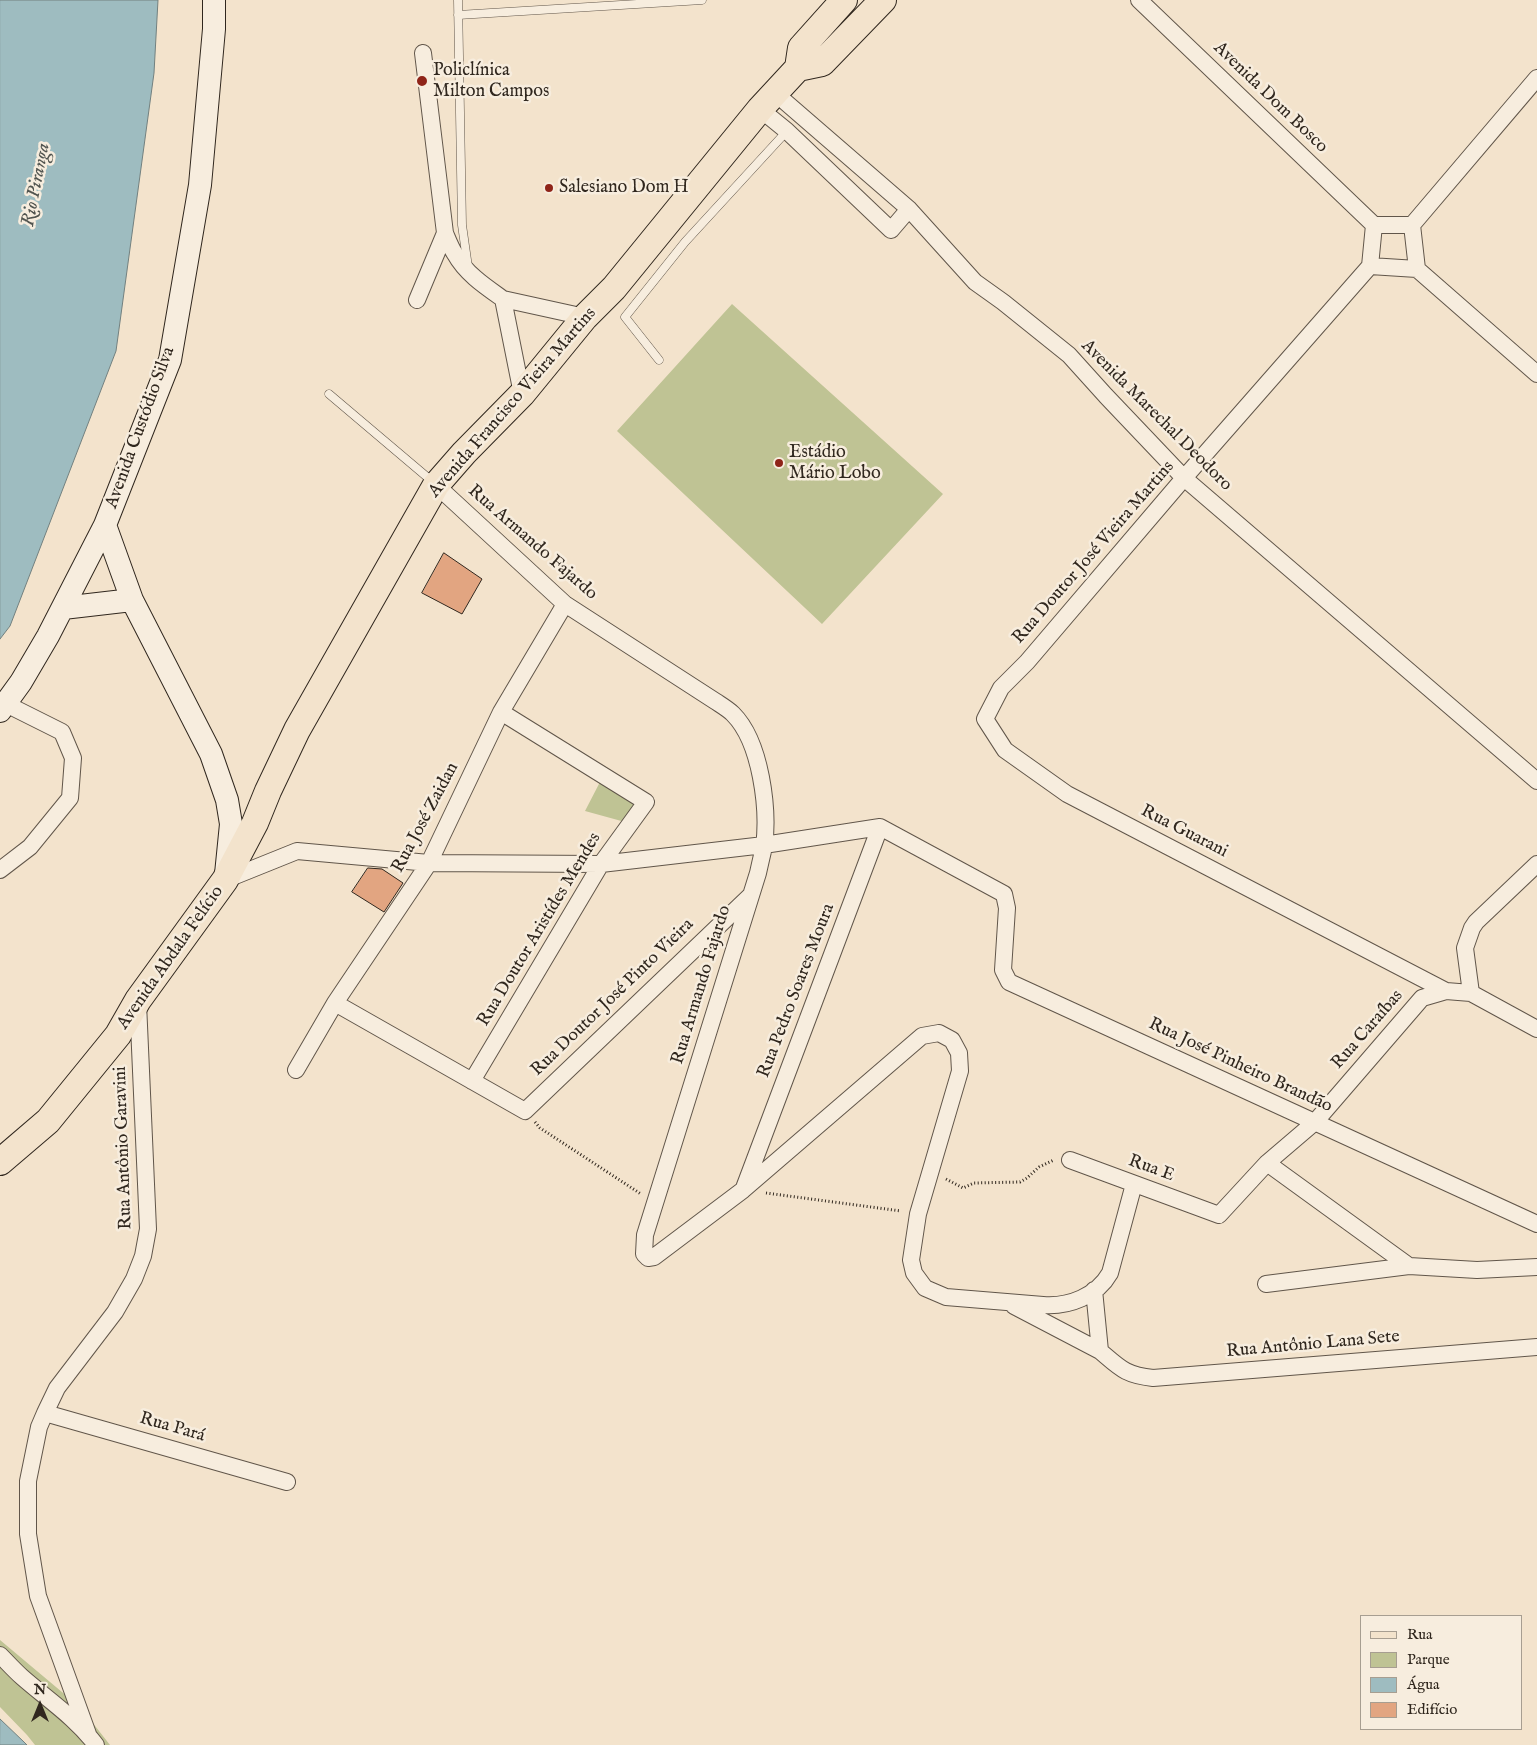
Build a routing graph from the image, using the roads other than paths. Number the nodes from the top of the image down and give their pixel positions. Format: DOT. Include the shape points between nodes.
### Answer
graph roads {
  1 [pos="214,0"];
  2 [pos="458,0"];
  3 [pos="702,0"];
  4 [pos="844,0"];
  5 [pos="883,0"];
  6 [pos="1139,0"];
  7 [pos="458,15"];
  8 [pos="423,53"];
  9 [pos="798,68"];
  10 [pos="1537,78"];
  11 [pos="767,101"];
  12 [pos="787,131"];
  13 [pos="909,209"];
  14 [pos="1374,225"];
  15 [pos="1412,225"];
  16 [pos="445,233"];
  17 [pos="1370,266"];
  18 [pos="1417,269"];
  19 [pos="468,271"];
  20 [pos="503,299"];
  21 [pos="417,300"];
  22 [pos="585,317"];
  23 [pos="659,360"];
  24 [pos="1537,374"];
  25 [pos="329,394"];
  26 [pos="522,394"];
  27 [pos="1184,478"];
  28 [pos="436,485"];
  29 [pos="105,525"];
  30 [pos="132,600"];
  31 [pos="565,604"];
  32 [pos="60,614"];
  33 [pos="1027,662"];
  34 [pos="3,707"];
  35 [pos="501,712"];
  36 [pos="1537,781"];
  37 [pos="880,827"];
  38 [pos="764,845"];
  39 [pos="429,863"];
  40 [pos="601,864"];
  41 [pos="1537,864"];
  42 [pos="0,870"];
  43 [pos="225,880"];
  44 [pos="752,894"];
  45 [pos="1446,991"];
  46 [pos="1471,993"];
  47 [pos="138,1000"];
  48 [pos="335,1003"];
  49 [pos="1537,1029"];
  50 [pos="296,1070"];
  51 [pos="472,1081"];
  52 [pos="1315,1122"];
  53 [pos="1070,1160"];
  54 [pos="0,1162"];
  55 [pos="1266,1163"];
  56 [pos="1134,1184"];
  57 [pos="743,1190"];
  58 [pos="1219,1215"];
  59 [pos="1537,1224"];
  60 [pos="1409,1266"];
  61 [pos="1537,1267"];
  62 [pos="1266,1284"];
  63 [pos="1094,1290"];
  64 [pos="1008,1302"];
  65 [pos="1537,1347"];
  66 [pos="1100,1351"];
  67 [pos="45,1412"];
  68 [pos="287,1482"];
  69 [pos="0,1655"];
  70 [pos="92,1740"];
  1 -- 29 [label="main road, Avenida Custódio Silva" via="200,185 170,360"];
  2 -- 7 [label="lane"];
  3 -- 7 [label="lane"];
  4 -- 9 [label="main road, Avenida Francisco Vieira Martins" via="801,48"];
  5 -- 9 [label="main road" via="822,63"];
  6 -- 14 [label="street, Avenida Dom Bosco"];
  7 -- 19 [label="lane" via="462,226"];
  8 -- 16 [label="street"];
  9 -- 11 [label="main road, Avenida Francisco Vieira Martins"];
  10 -- 15 [label="street"];
  11 -- 12 [label="street"];
  11 -- 13 [label="street, Avenida Marechal Deodoro"];
  11 -- 22 [label="main road, Avenida Francisco Vieira Martins" via="614,288"];
  12 -- 13 [label="street" via="891,230"];
  12 -- 23 [label="lane" via="685,242 624,317"];
  13 -- 27 [label="street, Avenida Marechal Deodoro" via="975,282 1069,355"];
  14 -- 15 [label="street"];
  14 -- 17 [label="street"];
  15 -- 18 [label="street"];
  16 -- 19 [label="street" via="455,255"];
  16 -- 21 [label="street"];
  17 -- 18 [label="street"];
  17 -- 27 [label="street, Rua Doutor José Vieira Martins"];
  18 -- 24 [label="street"];
  19 -- 20 [label="street"];
  20 -- 22 [label="street"];
  20 -- 26 [label="street"];
  22 -- 26 [label="main road, Avenida Francisco Vieira Martins"];
  25 -- 28 [label="lane"];
  26 -- 28 [label="main road, Avenida Francisco Vieira Martins"];
  27 -- 33 [label="street, Rua Doutor José Vieira Martins"];
  27 -- 36 [label="street, Avenida Marechal Deodoro"];
  28 -- 31 [label="street, Rua Armando Fajardo"];
  28 -- 43 [label="main road, Avenida Francisco Vieira Martins" via="297,730"];
  29 -- 30 [label="main road, Avenida Abdala Felício"];
  29 -- 32 [label="main road, Avenida Custódio Silva"];
  30 -- 32 [label="main road"];
  30 -- 43 [label="main road, Avenida Abdala Felício" via="211,754 228,800 231,824"];
  31 -- 35 [label="street, Rua José Zaidan"];
  31 -- 38 [label="street, Rua Armando Fajardo" via="734,715 747,733 755,754 764,812"];
  32 -- 34 [label="main road, Avenida Custódio Silva"];
  33 -- 45 [label="street, Rua Guarani" via="1001,688 985,719 1005,750 1067,794"];
  34 -- 42 [label="street" via="62,732 73,758 70,798 30,847"];
  35 -- 39 [label="street, Rua José Zaidan"];
  35 -- 40 [label="street, Rua Doutor Aristídes Mendes" via="646,802"];
  37 -- 38 [label="street"];
  37 -- 52 [label="street, Rua José Pinheiro Brandão" via="1004,894 1007,908 1003,970 1008,982"];
  37 -- 57 [label="street, Rua Pedro Soares Moura"];
  38 -- 40 [label="street"];
  38 -- 44 [label="street, Rua Armando Fajardo"];
  39 -- 40 [label="street"];
  39 -- 43 [label="street" via="297,851"];
  39 -- 48 [label="street, Rua José Zaidan"];
  40 -- 51 [label="street, Rua Doutor Aristídes Mendes"];
  41 -- 46 [label="street" via="1472,928 1465,948"];
  43 -- 47 [label="main road, Avenida Abdala Felício"];
  44 -- 51 [label="street, Rua Doutor José Pinto Vieira" via="525,1110"];
  44 -- 57 [label="street, Rua Armando Fajardo" via="645,1235 644,1254 648,1258 654,1257"];
  45 -- 46 [label="street, Rua Caraíbas"];
  45 -- 52 [label="street, Rua Caraíbas" via="1422,998"];
  46 -- 49 [label="street"];
  47 -- 54 [label="main road, Avenida Abdala Felício" via="118,1035 48,1121"];
  47 -- 67 [label="street, Rua Antônio Garavini" via="148,1230 144,1256 115,1312 58,1388"];
  48 -- 50 [label="street, Rua José Zaidan"];
  48 -- 51 [label="street"];
  52 -- 55 [label="street, Rua Caraíbas"];
  52 -- 59 [label="street, Rua José Pinheiro Brandão"];
  53 -- 56 [label="street, Rua E"];
  55 -- 58 [label="street, Rua Caraíbas"];
  55 -- 60 [label="street"];
  56 -- 58 [label="street, Rua E"];
  56 -- 63 [label="street" via="1110,1273 1105,1282"];
  57 -- 64 [label="street, Rua Armando Fajardo" via="922,1036 939,1033 952,1040 959,1053 960,1071 918,1214 911,1260 914,1273 924,1288 946,1297"];
  60 -- 61 [label="street" via="1477,1270"];
  60 -- 62 [label="street"];
  63 -- 64 [label="street" via="1080,1299 1056,1306"];
  63 -- 66 [label="street"];
  64 -- 66 [label="street, Rua Antônio Lana Sete"];
  65 -- 66 [label="street, Rua Antônio Lana Sete" via="1153,1378 1122,1370"];
  67 -- 68 [label="street, Rua Pará"];
  67 -- 70 [label="street, Rua Antônio Garavini" via="28,1482 28,1534 38,1596"];
  69 -- 70 [label="street"];
}
